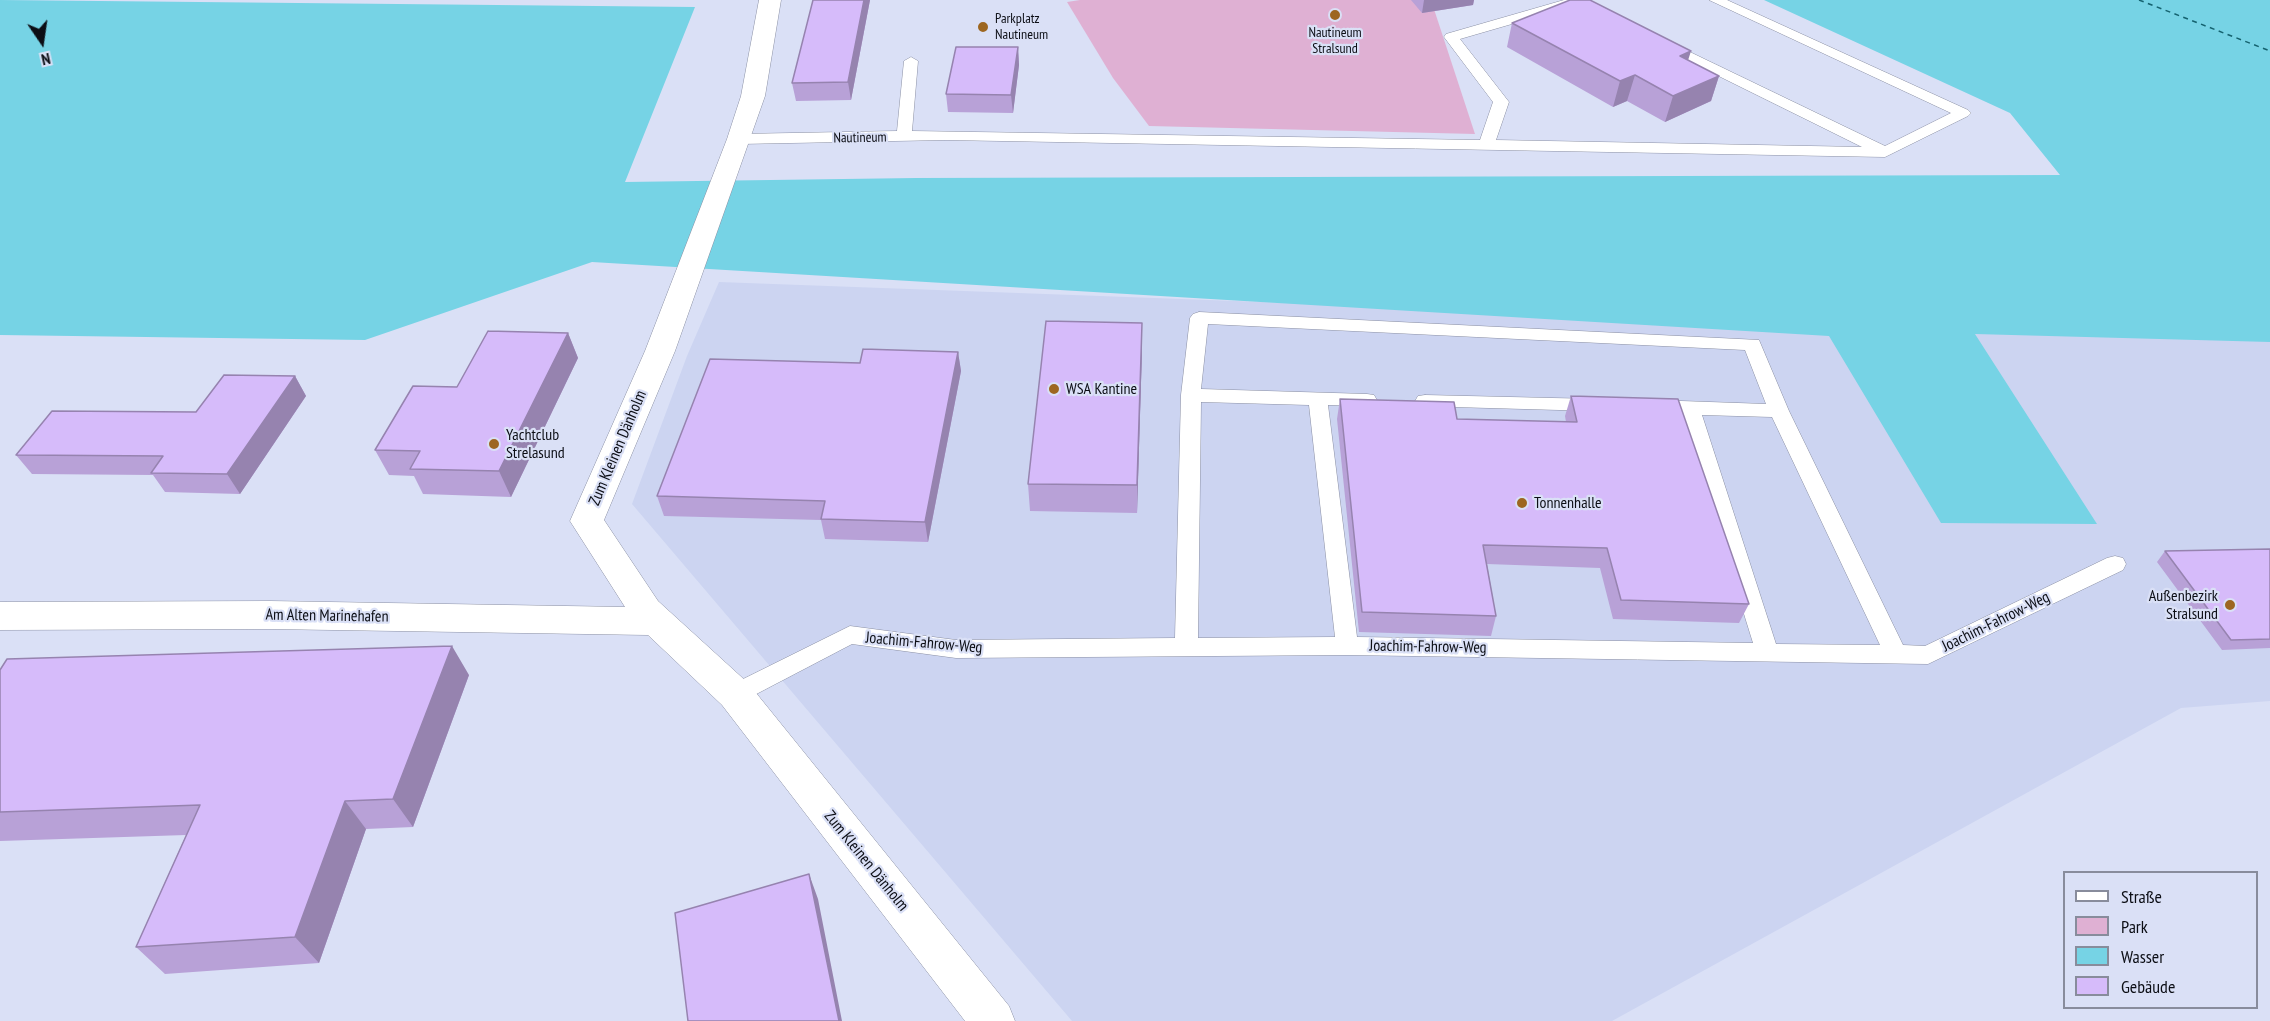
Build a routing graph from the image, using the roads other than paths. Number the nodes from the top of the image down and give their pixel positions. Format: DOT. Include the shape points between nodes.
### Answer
graph roads {
  1 [pos="770,0"];
  2 [pos="1716,0"];
  3 [pos="1580,2"];
  4 [pos="1651,37"];
  5 [pos="911,61"];
  6 [pos="904,137"];
  7 [pos="739,139"];
  8 [pos="1486,146"];
  9 [pos="1885,152"];
  10 [pos="1191,396"];
  11 [pos="1318,399"];
  12 [pos="1613,406"];
  13 [pos="1637,406"];
  14 [pos="1690,408"];
  15 [pos="1779,411"];
  16 [pos="2115,564"];
  17 [pos="0,616"];
  18 [pos="655,621"];
  19 [pos="1347,646"];
  20 [pos="1186,647"];
  21 [pos="1768,652"];
  22 [pos="1896,655"];
  23 [pos="735,694"];
  24 [pos="993,1021"];
  1 -- 7 [label="street, Zum Kleinen Dänholm" via="753,96"];
  2 -- 9 [label="lane" via="1963,113"];
  3 -- 8 [label="lane" via="1451,37 1501,102"];
  4 -- 9 [label="lane"];
  5 -- 6 [label="lane, Nautineum"];
  6 -- 7 [label="lane, Nautineum"];
  6 -- 8 [label="lane"];
  7 -- 18 [label="street, Zum Kleinen Dänholm" via="686,284 587,521"];
  8 -- 9 [label="lane"];
  10 -- 11 [label="lane"];
  10 -- 15 [label="lane" via="1199,318 1752,344"];
  10 -- 20 [label="lane"];
  11 -- 12 [label="lane"];
  11 -- 19 [label="lane"];
  13 -- 14 [label="lane"];
  14 -- 15 [label="lane"];
  14 -- 21 [label="lane"];
  15 -- 22 [label="lane"];
  16 -- 22 [label="lane, Joachim-Fahrow-Weg" via="1928,655"];
  17 -- 18 [label="street, Am Alten Marinehafen" via="270,615"];
  18 -- 23 [label="street, Zum Kleinen Dänholm"];
  19 -- 20 [label="lane, Joachim-Fahrow-Weg"];
  19 -- 21 [label="lane, Joachim-Fahrow-Weg"];
  20 -- 23 [label="lane, Joachim-Fahrow-Weg" via="956,649 850,635"];
  21 -- 22 [label="lane, Joachim-Fahrow-Weg"];
  23 -- 24 [label="street, Zum Kleinen Dänholm"];
}
